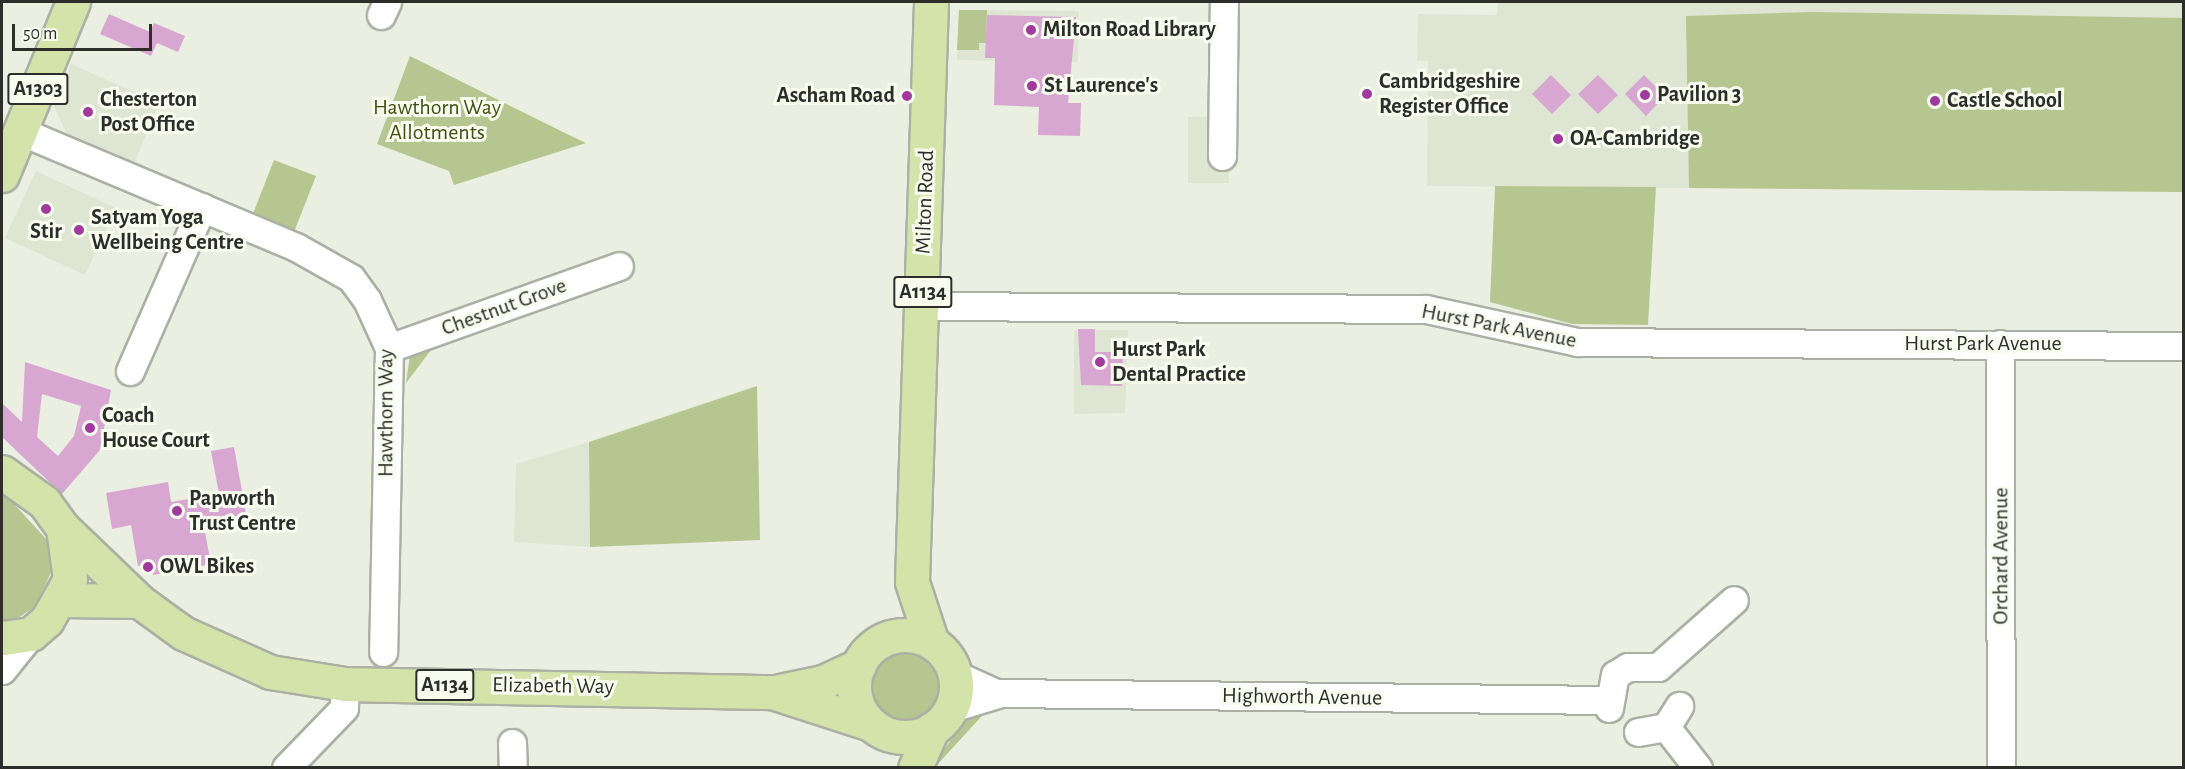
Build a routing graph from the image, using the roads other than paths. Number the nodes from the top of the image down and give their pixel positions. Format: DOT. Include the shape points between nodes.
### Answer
graph roads {
  1 [pos="73,2"];
  2 [pos="931,2"];
  3 [pos="1224,2"];
  4 [pos="20,131"];
  5 [pos="1222,156"];
  6 [pos="2,175"];
  7 [pos="202,207"];
  8 [pos="619,266"];
  9 [pos="922,306"];
  10 [pos="2000,344"];
  11 [pos="2184,346"];
  12 [pos="389,348"];
  13 [pos="130,371"];
  14 [pos="2,472"];
  15 [pos="63,528"];
  16 [pos="912,582"];
  17 [pos="61,600"];
  18 [pos="1734,600"];
  19 [pos="139,601"];
  20 [pos="16,636"];
  21 [pos="886,639"];
  22 [pos="932,643"];
  23 [pos="383,652"];
  24 [pos="859,665"];
  25 [pos="2,670"];
  26 [pos="954,674"];
  27 [pos="345,684"];
  28 [pos="772,692"];
  29 [pos="996,693"];
  30 [pos="942,718"];
  31 [pos="877,728"];
  32 [pos="1638,732"];
  33 [pos="286,768"];
  34 [pos="894,768"];
  35 [pos="915,768"];
  36 [pos="1698,768"];
  37 [pos="2001,768"];
  1 -- 4 [label="main road, A1303"];
  2 -- 9 [label="main road, Milton Road / A1134"];
  3 -- 5 [label="street"];
  4 -- 6 [label="main road, A1303"];
  4 -- 7 [label="street, Hawthorn Way"];
  7 -- 12 [label="street, Hawthorn Way" via="296,247 351,278 380,320"];
  7 -- 13 [label="street"];
  8 -- 12 [label="street, Chestnut Grove"];
  9 -- 10 [label="street, Hurst Park Avenue" via="1426,309 1577,342"];
  9 -- 16 [label="main road, Milton Road / A1134"];
  10 -- 11 [label="street, Hurst Park Avenue"];
  10 -- 37 [label="street, Orchard Avenue"];
  12 -- 23 [label="street, Hawthorn Way"];
  14 -- 15 [label="main road, Elizabeth Way" via="44,502"];
  15 -- 17 [label="main road" via="70,579"];
  15 -- 19 [label="main road, Elizabeth Way / A1134"];
  16 -- 21 [label="main road, Milton Road / A1134"];
  16 -- 22 [label="main road, Milton Road / A1134"];
  17 -- 19 [label="main road"];
  17 -- 20 [label="main road"];
  18 -- 29 [label="street, Highworth Avenue" via="1658,668 1628,667 1615,675 1609,704"];
  19 -- 27 [label="main road, Elizabeth Way / A1134" via="221,654 270,672"];
  20 -- 25 [label="street"];
  21 -- 22 [label="main road" via="906,635"];
  21 -- 24 [label="main road, A1134"];
  22 -- 26 [label="main road, A1134"];
  24 -- 28 [label="main road, Elizabeth Way / A1134" via="823,682"];
  24 -- 31 [label="main road" via="854,691"];
  26 -- 29 [label="street, Highworth Avenue"];
  26 -- 30 [label="main road"];
  27 -- 28 [label="main road, Elizabeth Way / A1134"];
  27 -- 33 [label="street" via="344,708"];
  28 -- 31 [label="main road, Elizabeth Way / A1134"];
  29 -- 30 [label="street, Highworth Avenue"];
  30 -- 31 [label="main road, A1134" via="901,737"];
  30 -- 35 [label="main road"];
  31 -- 34 [label="main road"];
  32 -- 36 [label="street" via="1672,717"];
}
